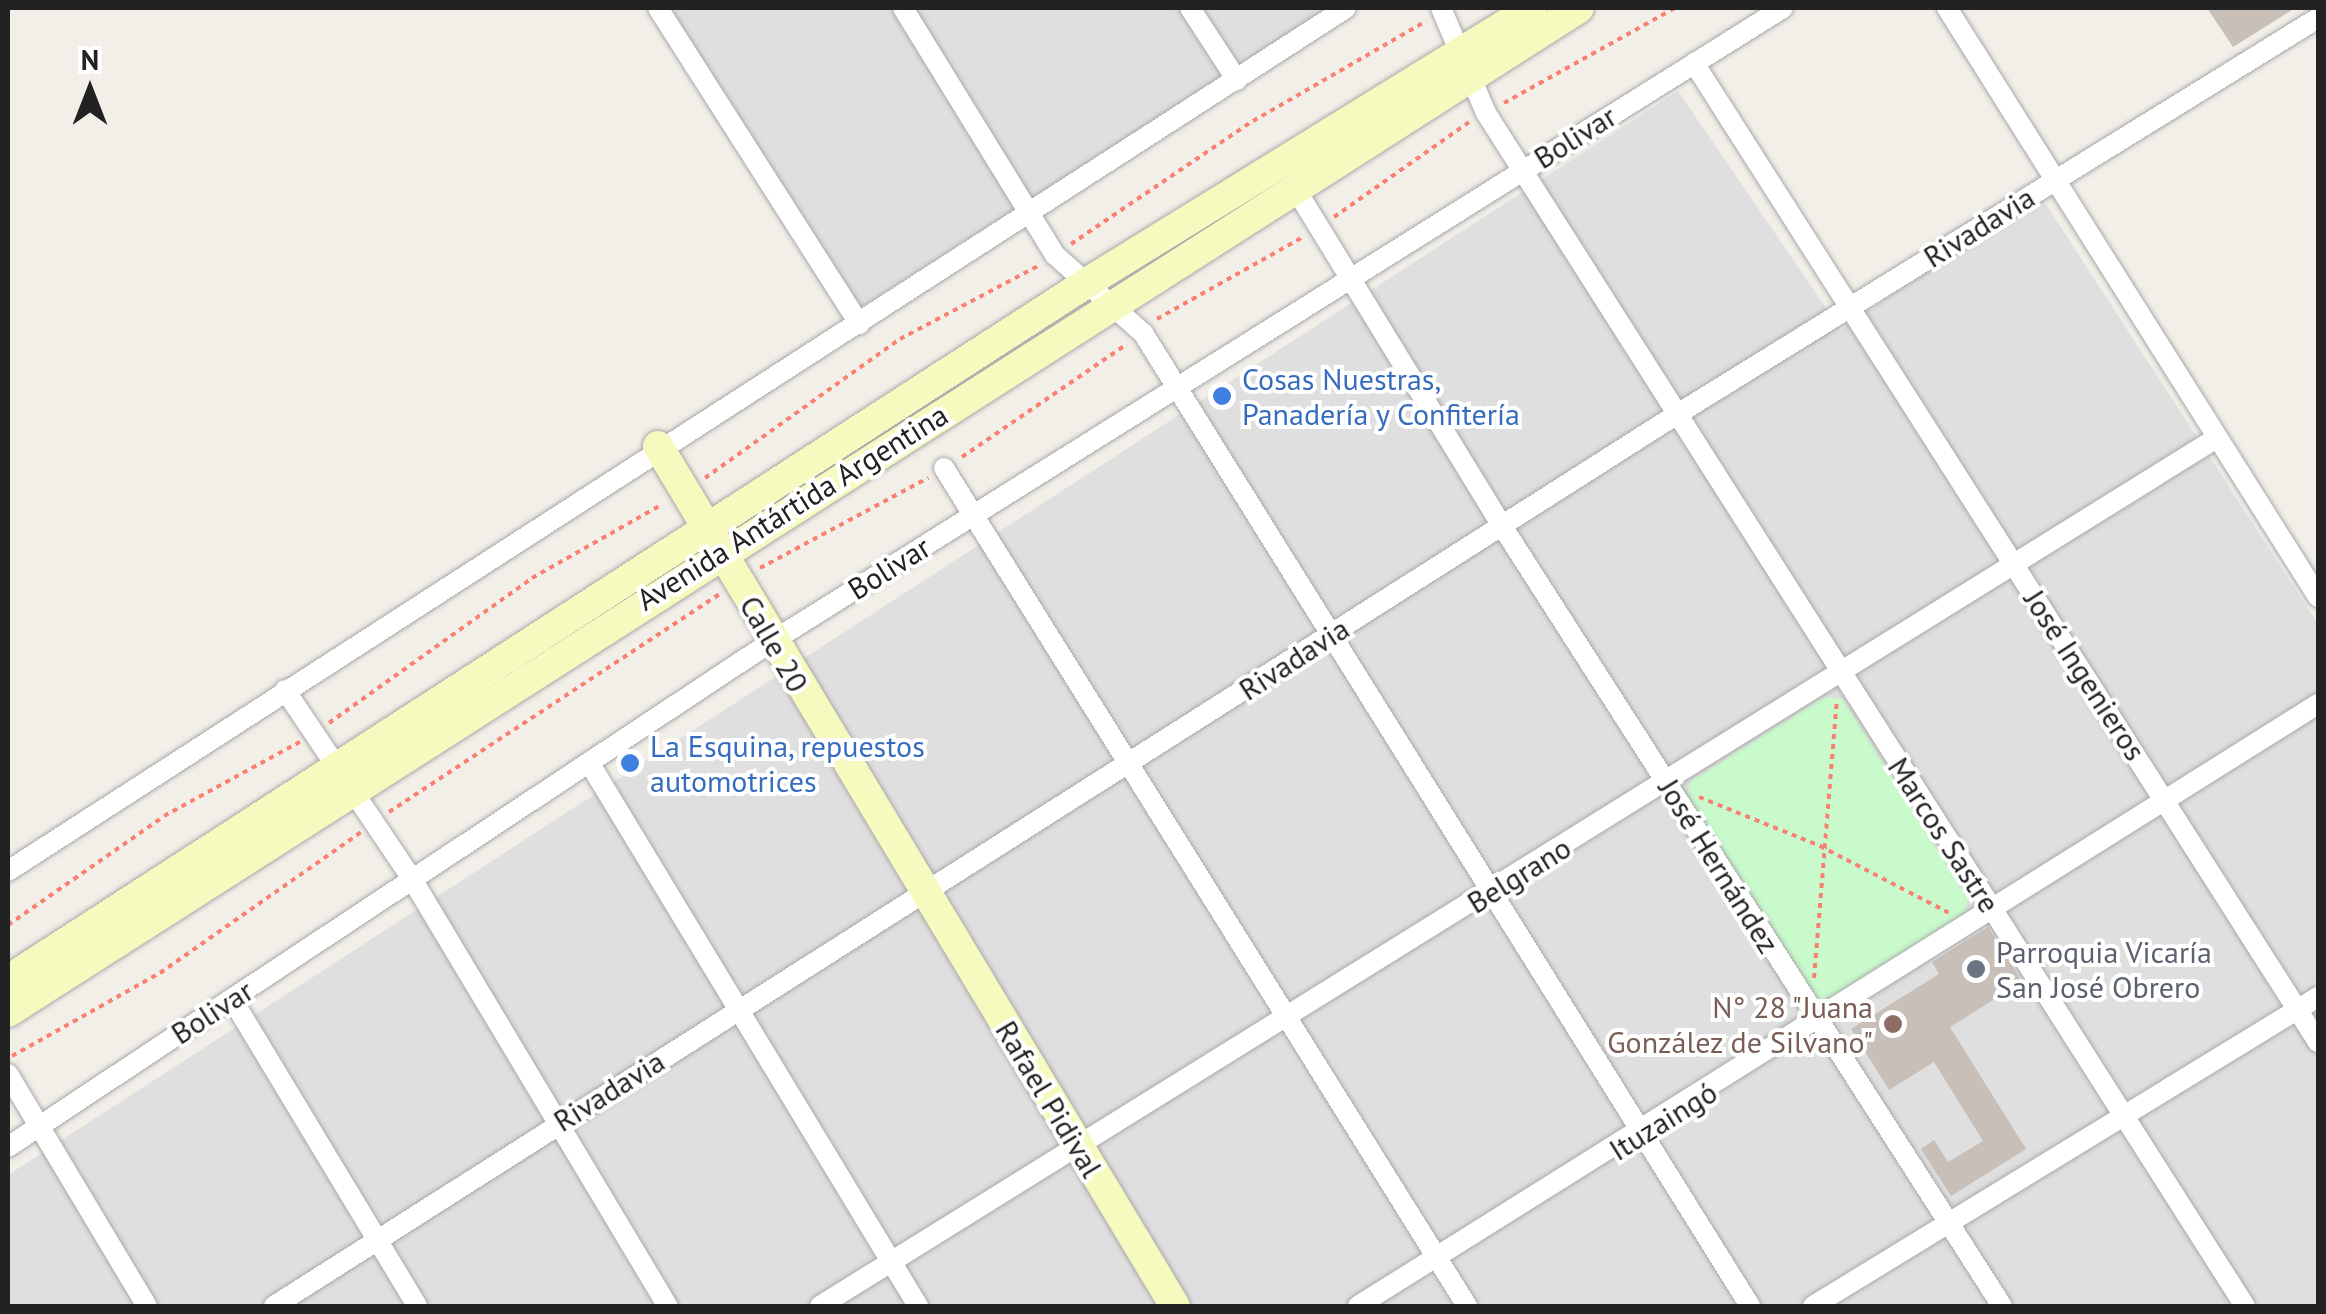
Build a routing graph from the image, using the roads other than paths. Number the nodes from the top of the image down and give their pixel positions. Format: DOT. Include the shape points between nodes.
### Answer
graph roads {
  1 [pos="658,8"];
  2 [pos="903,8"];
  3 [pos="1190,8"];
  4 [pos="1346,8"];
  5 [pos="1532,8"];
  6 [pos="1579,8"];
  7 [pos="1783,8"];
  8 [pos="1946,8"];
  9 [pos="1435,13"];
  10 [pos="2318,18"];
  11 [pos="1694,63"];
  12 [pos="1464,66"];
  13 [pos="1236,80"];
  14 [pos="1524,168"];
  15 [pos="2053,180"];
  16 [pos="1296,188"];
  17 [pos="1030,214"];
  18 [pos="1350,279"];
  19 [pos="1085,284"];
  20 [pos="1115,303"];
  21 [pos="1852,306"];
  22 [pos="859,324"];
  23 [pos="1177,388"];
  24 [pos="1676,414"];
  25 [pos="2215,439"];
  26 [pos="658,446"];
  27 [pos="944,468"];
  28 [pos="972,516"];
  29 [pos="1502,526"];
  30 [pos="713,540"];
  31 [pos="2014,564"];
  32 [pos="2318,598"];
  33 [pos="1328,638"];
  34 [pos="771,642"];
  35 [pos="1839,676"];
  36 [pos="285,690"];
  37 [pos="2318,704"];
  38 [pos="336,764"];
  39 [pos="590,764"];
  40 [pos="1125,767"];
  41 [pos="1667,784"];
  42 [pos="353,790"];
  43 [pos="2166,801"];
  44 [pos="8,871"];
  45 [pos="412,879"];
  46 [pos="1494,890"];
  47 [pos="923,891"];
  48 [pos="1993,909"];
  49 [pos="8,980"];
  50 [pos="2318,997"];
  51 [pos="232,999"];
  52 [pos="2298,1010"];
  53 [pos="8,1012"];
  54 [pos="738,1012"];
  55 [pos="1816,1018"];
  56 [pos="1285,1019"];
  57 [pos="2318,1042"];
  58 [pos="8,1074"];
  59 [pos="2123,1113"];
  60 [pos="40,1124"];
  61 [pos="556,1124"];
  62 [pos="1646,1132"];
  63 [pos="1077,1145"];
  64 [pos="8,1146"];
  65 [pos="1949,1223"];
  66 [pos="376,1241"];
  67 [pos="1438,1258"];
  68 [pos="891,1262"];
  69 [pos="147,1306"];
  70 [pos="274,1306"];
  71 [pos="416,1306"];
  72 [pos="668,1306"];
  73 [pos="820,1306"];
  74 [pos="918,1306"];
  75 [pos="1175,1306"];
  76 [pos="1358,1306"];
  77 [pos="1467,1306"];
  78 [pos="1750,1306"];
  79 [pos="1813,1306"];
  80 [pos="2002,1306"];
  81 [pos="2244,1306"];
  1 -- 22 [label="street"];
  2 -- 17 [label="street"];
  3 -- 13 [label="street"];
  4 -- 13 [label="street"];
  5 -- 12 [label="main road, Avenida Antártida Argentina"];
  6 -- 12 [label="main road, Avenida Antártida Argentina"];
  7 -- 11 [label="street, Bolivar"];
  8 -- 15 [label="street"];
  9 -- 12 [label="street, Marcos Sastre"];
  10 -- 15 [label="street, Rivadavia"];
  11 -- 14 [label="street, Bolivar"];
  11 -- 21 [label="street, José Ingenieros"];
  12 -- 14 [label="street, Marcos Sastre"];
  12 -- 16 [label="main road, Avenida Antártida Argentina"];
  12 -- 19 [label="main road, Avenida Antártida Argentina"];
  13 -- 17 [label="street"];
  14 -- 18 [label="street, Bolivar"];
  14 -- 24 [label="street, Marcos Sastre"];
  15 -- 21 [label="street, Rivadavia"];
  15 -- 25 [label="street"];
  16 -- 18 [label="street, José Hernández"];
  16 -- 20 [label="main road, Avenida Antártida Argentina"];
  17 -- 19 [label="street" via="1055,254"];
  17 -- 22 [label="street"];
  18 -- 23 [label="street, Bolivar"];
  18 -- 29 [label="street, José Hernández"];
  19 -- 20 [label="street"];
  19 -- 30 [label="main road, Avenida Antártida Argentina"];
  20 -- 23 [label="street"];
  20 -- 30 [label="main road, Avenida Antártida Argentina"];
  21 -- 24 [label="street, Rivadavia"];
  21 -- 31 [label="street, José Ingenieros"];
  22 -- 26 [label="street"];
  23 -- 28 [label="street, Bolivar"];
  23 -- 33 [label="street"];
  24 -- 29 [label="street, Rivadavia"];
  24 -- 35 [label="street, Marcos Sastre"];
  25 -- 31 [label="street, Belgrano"];
  25 -- 32 [label="street"];
  26 -- 30 [label="main road, Calle 20"];
  26 -- 36 [label="street"];
  27 -- 28 [label="street"];
  28 -- 34 [label="street, Bolivar"];
  28 -- 40 [label="street"];
  29 -- 33 [label="street, Rivadavia"];
  29 -- 41 [label="street, José Hernández"];
  30 -- 34 [label="main road, Calle 20"];
  30 -- 38 [label="main road, Avenida Antártida Argentina"];
  30 -- 42 [label="main road, Avenida Antártida Argentina"];
  31 -- 35 [label="street, Belgrano"];
  31 -- 43 [label="street, José Ingenieros"];
  33 -- 40 [label="street, Rivadavia"];
  33 -- 46 [label="street"];
  34 -- 39 [label="street, Bolivar"];
  34 -- 47 [label="main road, Calle 20"];
  35 -- 41 [label="street, Belgrano"];
  35 -- 48 [label="street, Marcos Sastre"];
  36 -- 38 [label="street"];
  36 -- 44 [label="street"];
  37 -- 43 [label="street, Ituzaingó"];
  38 -- 42 [label="street"];
  38 -- 49 [label="main road, Avenida Antártida Argentina"];
  39 -- 45 [label="street, Bolivar"];
  39 -- 54 [label="street"];
  40 -- 47 [label="street, Rivadavia"];
  40 -- 56 [label="street"];
  41 -- 46 [label="street, Belgrano"];
  41 -- 55 [label="street, José Hernández"];
  42 -- 45 [label="street"];
  42 -- 53 [label="main road, Avenida Antártida Argentina"];
  43 -- 48 [label="street, Ituzaingó"];
  43 -- 52 [label="street, José Ingenieros"];
  45 -- 51 [label="street, Bolivar"];
  45 -- 61 [label="street"];
  46 -- 56 [label="street, Belgrano"];
  46 -- 62 [label="street"];
  47 -- 54 [label="street, Rivadavia"];
  47 -- 63 [label="main road, Rafael Pidival"];
  48 -- 55 [label="street, Ituzaingó"];
  48 -- 59 [label="street, Marcos Sastre"];
  50 -- 52 [label="street"];
  51 -- 60 [label="street, Bolivar"];
  51 -- 66 [label="street"];
  52 -- 57 [label="street, José Ingenieros"];
  52 -- 59 [label="street"];
  54 -- 61 [label="street, Rivadavia"];
  54 -- 68 [label="street"];
  55 -- 62 [label="street, Ituzaingó"];
  55 -- 65 [label="street, José Hernández"];
  56 -- 63 [label="street, Belgrano"];
  56 -- 67 [label="street"];
  58 -- 60 [label="street"];
  59 -- 65 [label="street"];
  59 -- 81 [label="street, Marcos Sastre"];
  60 -- 64 [label="street, Bolivar"];
  60 -- 69 [label="street"];
  61 -- 66 [label="street, Rivadavia"];
  61 -- 72 [label="street"];
  62 -- 67 [label="street, Ituzaingó"];
  62 -- 78 [label="street"];
  63 -- 68 [label="street, Belgrano"];
  63 -- 75 [label="main road, Rafael Pidival"];
  65 -- 79 [label="street"];
  65 -- 80 [label="street, José Hernández"];
  66 -- 70 [label="street, Rivadavia"];
  66 -- 71 [label="street"];
  67 -- 76 [label="street, Ituzaingó"];
  67 -- 77 [label="street"];
  68 -- 73 [label="street, Belgrano"];
  68 -- 74 [label="street"];
}
